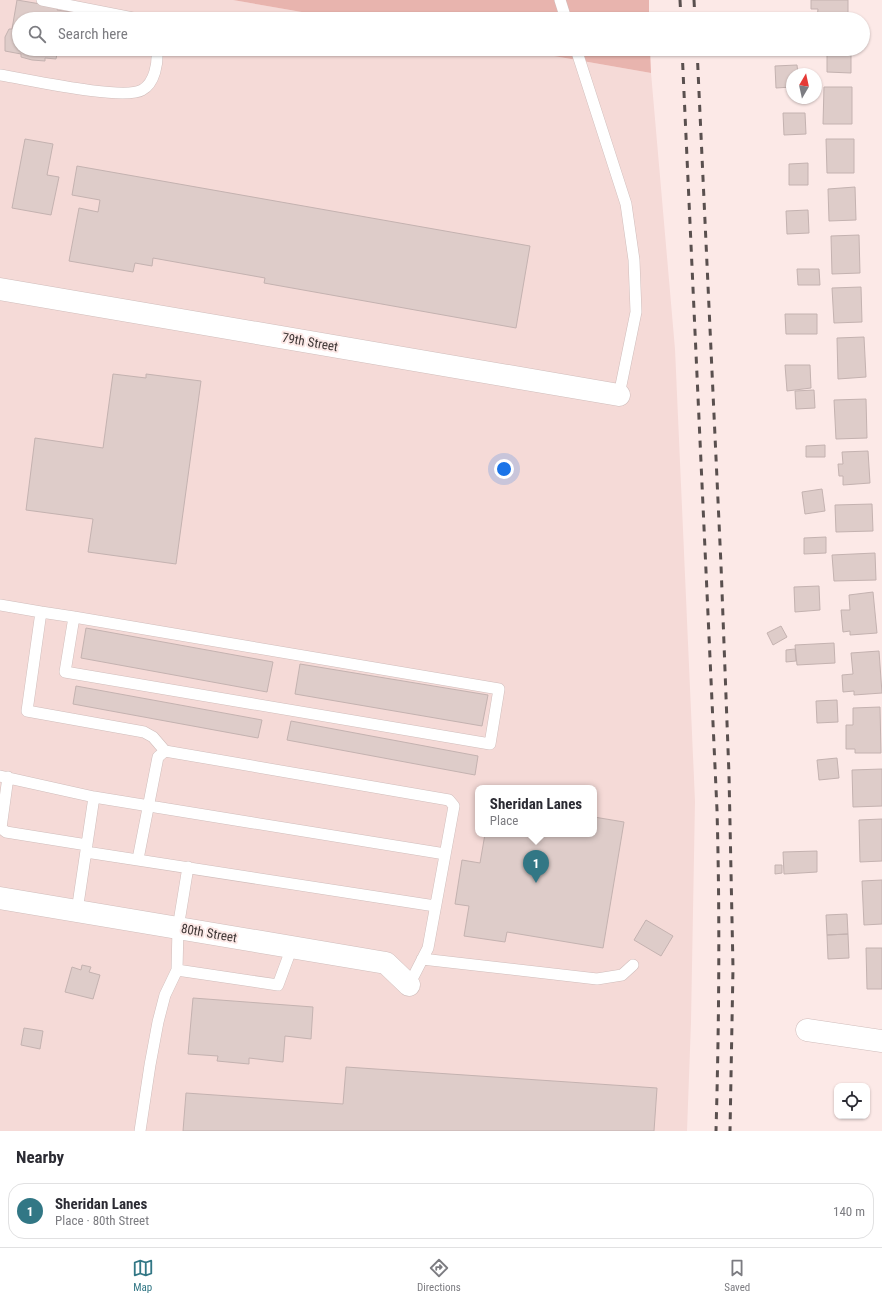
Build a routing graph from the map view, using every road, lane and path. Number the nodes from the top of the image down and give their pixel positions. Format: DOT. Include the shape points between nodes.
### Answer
graph roads {
  1 [pos="42,0"];
  2 [pos="560,0"];
  3 [pos="103,12"];
  4 [pos="564,12"];
  5 [pos="157,56"];
  6 [pos="578,56"];
  7 [pos="0,75"];
  8 [pos="0,289"];
  9 [pos="619,394"];
  10 [pos="0,605"];
  11 [pos="41,612"];
  12 [pos="74,617"];
  13 [pos="165,751"];
  14 [pos="4,777"];
  15 [pos="94,797"];
  16 [pos="149,806"];
  17 [pos="86,848"];
  18 [pos="445,854"];
  19 [pos="138,859"];
  20 [pos="188,867"];
  21 [pos="0,898"];
  22 [pos="435,906"];
  23 [pos="77,911"];
  24 [pos="178,928"];
  25 [pos="292,947"];
  26 [pos="422,959"];
  27 [pos="633,964"];
  28 [pos="177,970"];
  29 [pos="409,985"];
  30 [pos="807,1030"];
  31 [pos="882,1041"];
  32 [pos="140,1131"];
  1 -- 3 [label="lane"];
  2 -- 4 [label="lane"];
  5 -- 7 [label="lane" via="148,86 141,91 128,94 98,92"];
  6 -- 9 [label="lane" via="626,204 634,260 636,312"];
  8 -- 9 [label="street, 79th Street"];
  10 -- 11 [label="lane"];
  11 -- 12 [label="lane"];
  11 -- 13 [label="lane" via="27,711 144,732 153,736"];
  12 -- 12 [label="lane" via="499,689 490,744 65,672"];
  13 -- 16 [label="lane" via="158,757"];
  13 -- 18 [label="lane" via="449,800 454,806"];
  14 -- 15 [label="lane"];
  14 -- 17 [label="lane" via="1,828 6,832"];
  15 -- 16 [label="lane"];
  15 -- 17 [label="lane"];
  16 -- 18 [label="lane"];
  16 -- 19 [label="lane"];
  17 -- 19 [label="lane"];
  17 -- 23 [label="lane"];
  18 -- 22 [label="lane"];
  19 -- 20 [label="lane"];
  20 -- 22 [label="lane"];
  20 -- 24 [label="lane"];
  21 -- 23 [label="street, 80th Street"];
  22 -- 26 [label="lane" via="428,948"];
  23 -- 24 [label="street, 80th Street"];
  24 -- 25 [label="street, 80th Street"];
  24 -- 28 [label="lane"];
  25 -- 28 [label="lane" via="278,985"];
  25 -- 29 [label="street, 80th Street" via="386,963"];
  26 -- 27 [label="lane" via="597,979 622,975"];
  26 -- 29 [label="lane"];
  28 -- 32 [label="lane" via="165,995 158,1022"];
  30 -- 31 [label="street"];
}
